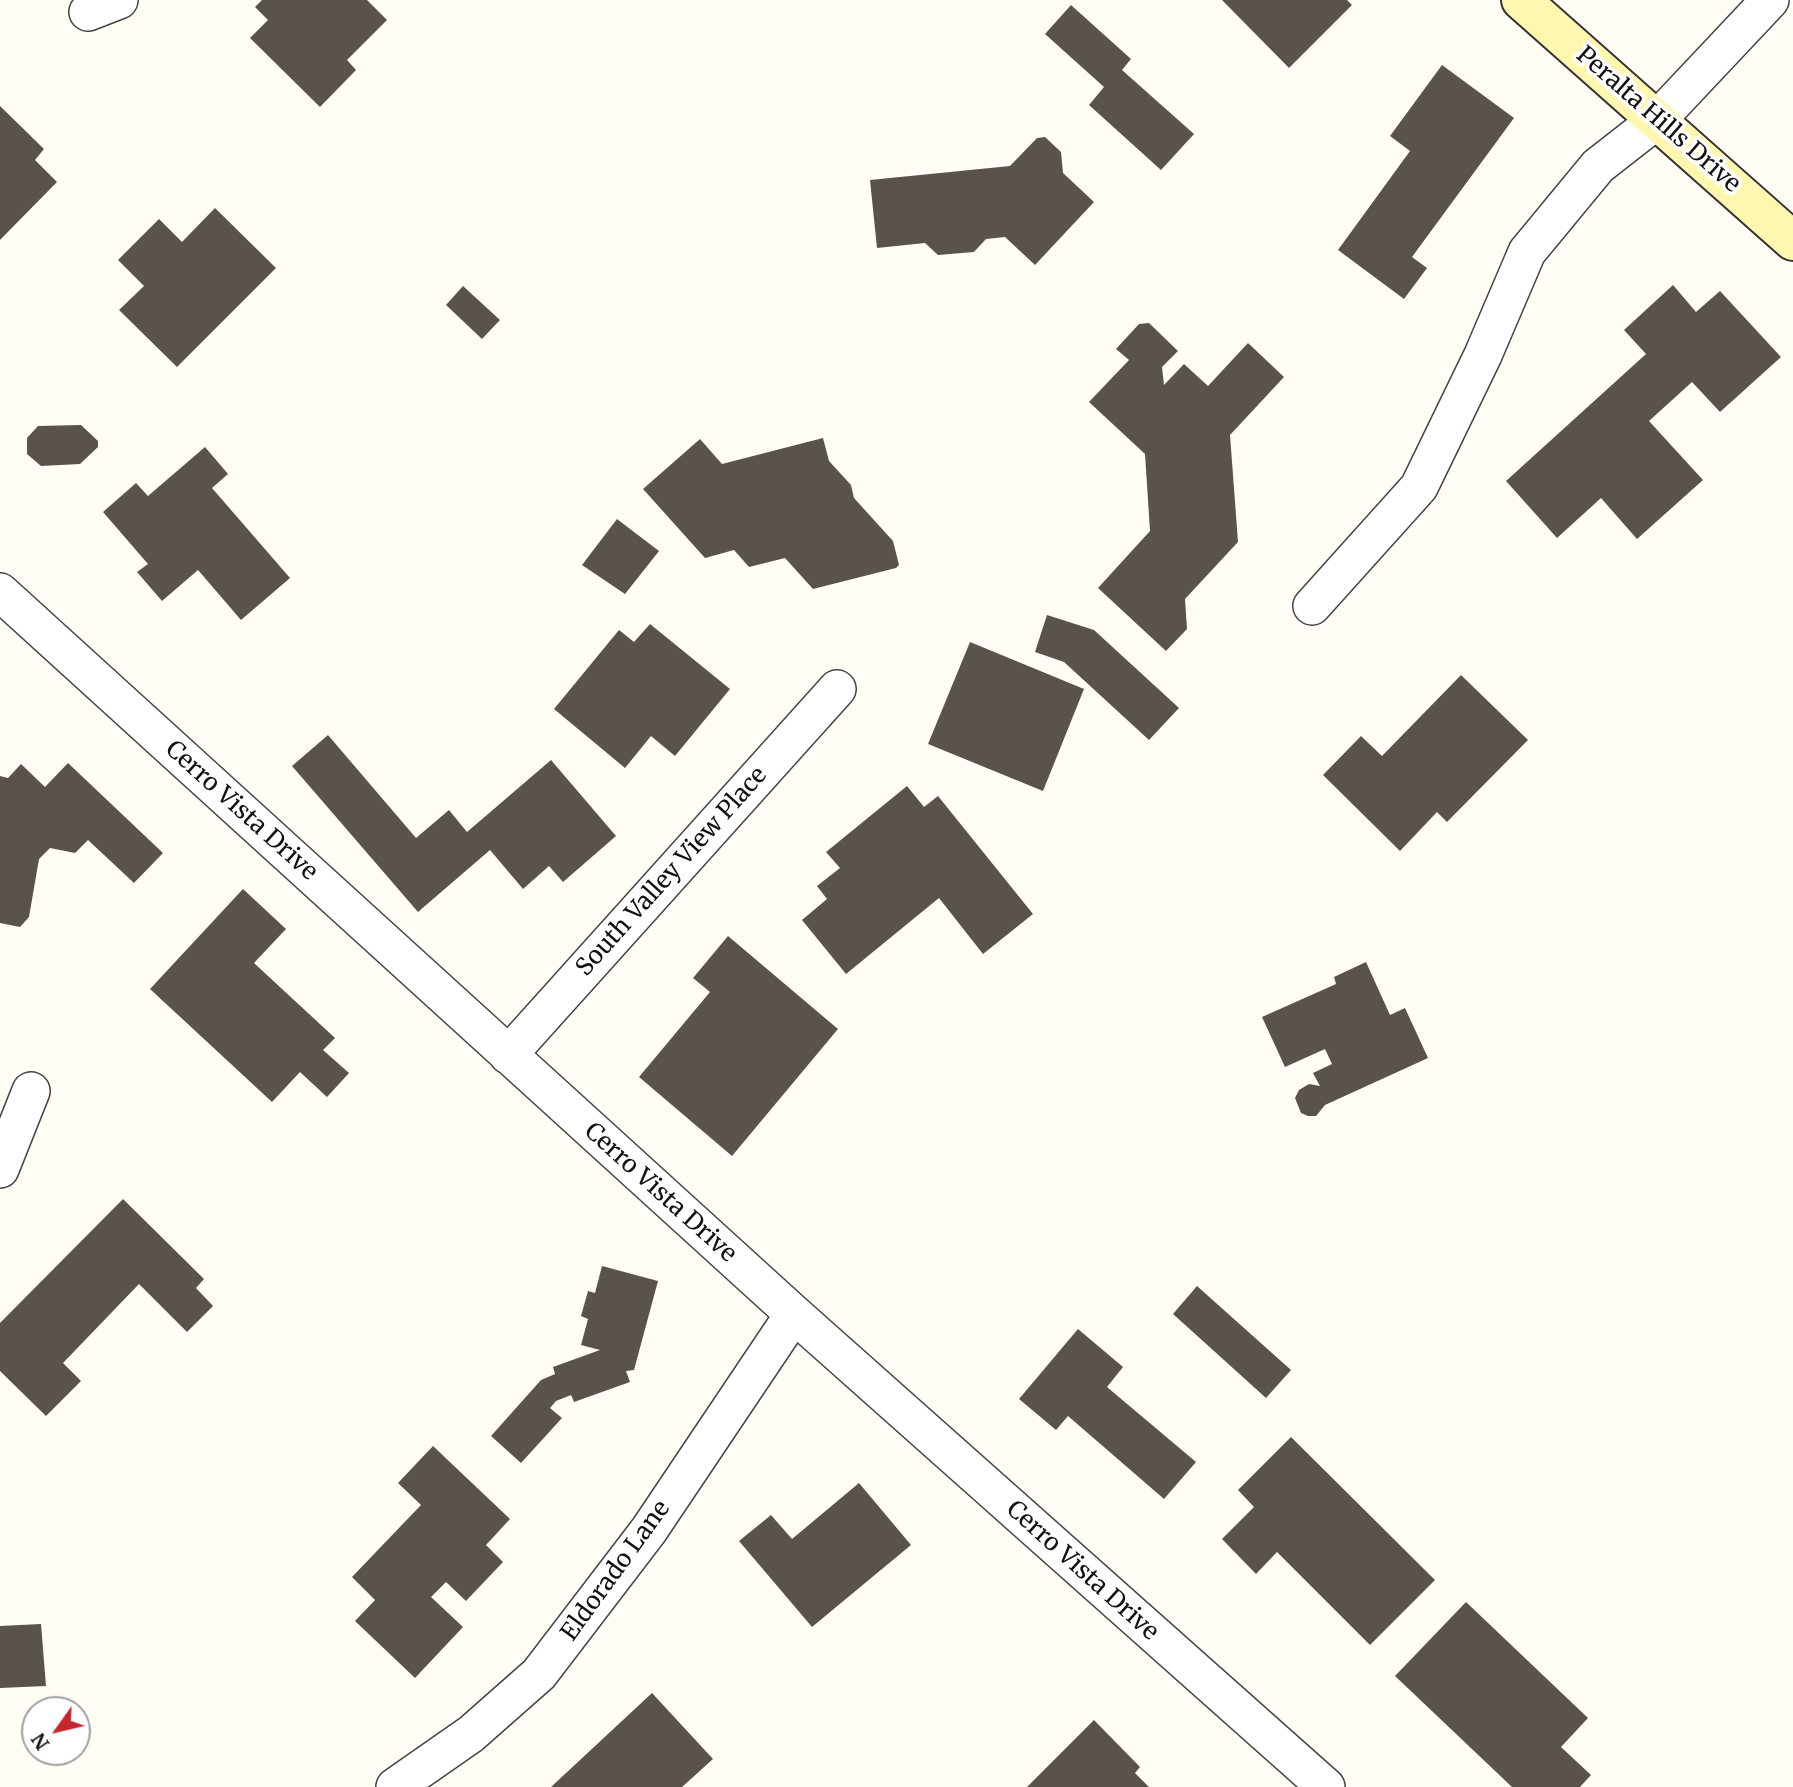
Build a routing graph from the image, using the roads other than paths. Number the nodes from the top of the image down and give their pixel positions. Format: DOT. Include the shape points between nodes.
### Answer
graph roads {
  1 [pos="1521,0"];
  2 [pos="1770,0"];
  3 [pos="1657,120"];
  4 [pos="1793,242"];
  5 [pos="0,592"];
  6 [pos="1312,606"];
  7 [pos="836,688"];
  8 [pos="508,1055"];
  9 [pos="32,1091"];
  10 [pos="0,1169"];
  11 [pos="794,1314"];
  12 [pos="395,1787"];
  13 [pos="1326,1787"];
  1 -- 3 [label="street, Peralta Hills Drive"];
  2 -- 3 [label="street"];
  3 -- 4 [label="street, Peralta Hills Drive"];
  3 -- 6 [label="street" via="1598,166 1527,252 1419,487"];
  5 -- 8 [label="street, Cerro Vista Drive"];
  7 -- 8 [label="street, South Valley View Place"];
  8 -- 11 [label="street, Cerro Vista Drive"];
  9 -- 10 [label="street"];
  11 -- 12 [label="street, Eldorado Lane" via="649,1530 539,1674 471,1734"];
  11 -- 13 [label="street, Cerro Vista Drive"];
}
